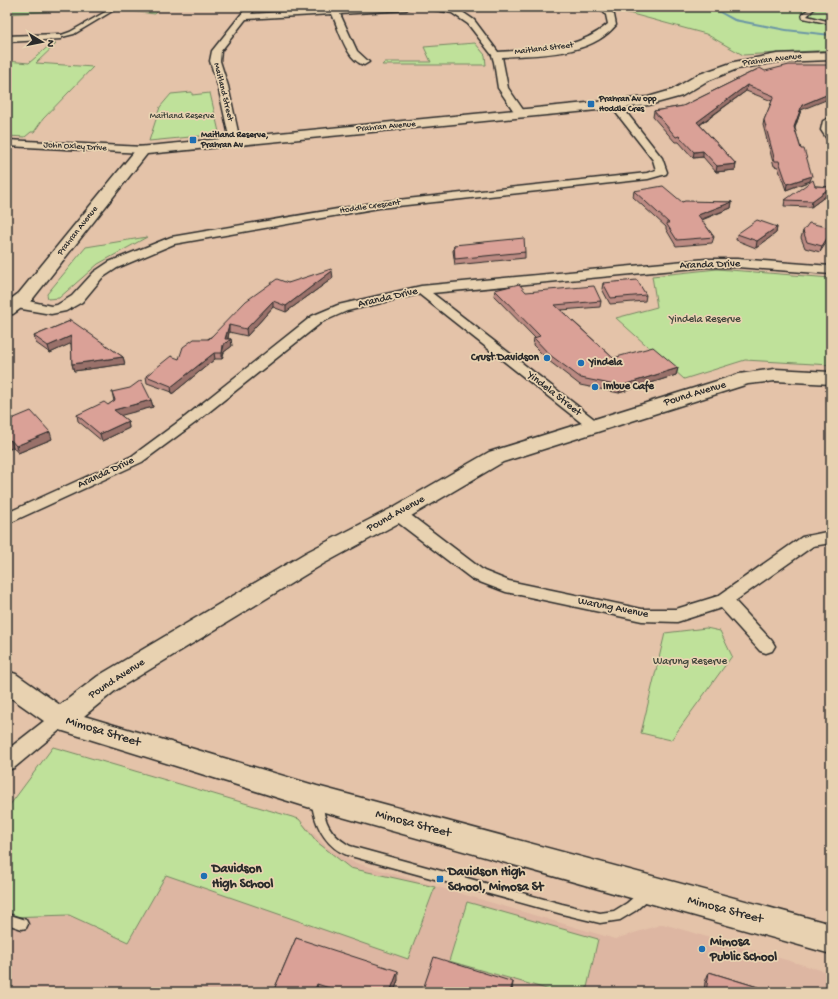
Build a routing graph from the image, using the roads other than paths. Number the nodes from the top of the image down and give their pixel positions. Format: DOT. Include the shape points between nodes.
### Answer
graph roads {
  1 [pos="117,7"];
  2 [pos="252,7"];
  3 [pos="406,7"];
  4 [pos="434,7"];
  5 [pos="604,7"];
  6 [pos="812,8"];
  7 [pos="335,11"];
  8 [pos="244,17"];
  9 [pos="831,23"];
  10 [pos="58,37"];
  11 [pos="7,39"];
  12 [pos="496,55"];
  13 [pos="831,56"];
  14 [pos="364,62"];
  15 [pos="615,105"];
  16 [pos="521,114"];
  17 [pos="831,120"];
  18 [pos="831,137"];
  19 [pos="235,141"];
  20 [pos="7,143"];
  21 [pos="143,150"];
  22 [pos="831,270"];
  23 [pos="421,290"];
  24 [pos="13,306"];
  25 [pos="831,378"];
  26 [pos="593,425"];
  27 [pos="398,514"];
  28 [pos="7,520"];
  29 [pos="831,537"];
  30 [pos="724,600"];
  31 [pos="766,646"];
  32 [pos="7,681"];
  33 [pos="60,719"];
  34 [pos="7,762"];
  35 [pos="317,798"];
  36 [pos="651,890"];
  37 [pos="7,919"];
  38 [pos="22,924"];
  39 [pos="831,939"];
  1 -- 10 [label="lane" via="72,33"];
  2 -- 8 [label="street, Maitland Street"];
  3 -- 7 [label="street"];
  4 -- 12 [label="street" via="455,11 471,22"];
  5 -- 12 [label="street, Maitland Street" via="610,15 612,24 603,35 587,43 566,48"];
  6 -- 9 [label="lane" via="804,15 805,17"];
  7 -- 8 [label="street"];
  7 -- 14 [label="street" via="353,52"];
  8 -- 19 [label="street, Maitland Street" via="217,51 215,61"];
  10 -- 11 [label="street"];
  12 -- 16 [label="street" via="503,88"];
  13 -- 15 [label="street, Prahran Avenue" via="777,58 734,66 702,78 667,97"];
  15 -- 16 [label="street, Prahran Avenue"];
  15 -- 24 [label="street, Hoddle Crescent" via="658,160 662,172 648,176 379,205 171,241 113,265 98,275 77,299 62,308 51,310"];
  16 -- 19 [label="street, Prahran Avenue"];
  17 -- 18 [label="street" via="827,123 826,130"];
  19 -- 21 [label="street, Prahran Avenue"];
  20 -- 21 [label="street, John Oxley Drive"];
  21 -- 24 [label="street, Prahran Avenue"];
  22 -- 23 [label="street, Aranda Drive" via="706,263"];
  23 -- 26 [label="street, Yindela Street"];
  23 -- 28 [label="street, Aranda Drive" via="343,308 317,319 137,459"];
  25 -- 26 [label="street, Pound Avenue" via="775,375 746,378"];
  26 -- 27 [label="street, Pound Avenue" via="496,457"];
  27 -- 30 [label="street, Warung Avenue" via="478,575 506,586 642,615 677,616"];
  27 -- 33 [label="street, Pound Avenue" via="315,558 107,683"];
  29 -- 30 [label="street, Warung Avenue" via="808,541"];
  30 -- 31 [label="street"];
  32 -- 33 [label="street, Mimosa Street"];
  33 -- 34 [label="street, Pound Avenue"];
  33 -- 35 [label="street, Mimosa Street"];
  35 -- 36 [label="street, Mimosa Street"];
  35 -- 36 [label="lane" via="320,822 334,843 347,850 600,918 616,916"];
  36 -- 39 [label="street, Mimosa Street"];
  37 -- 38 [label="lane"];
}
